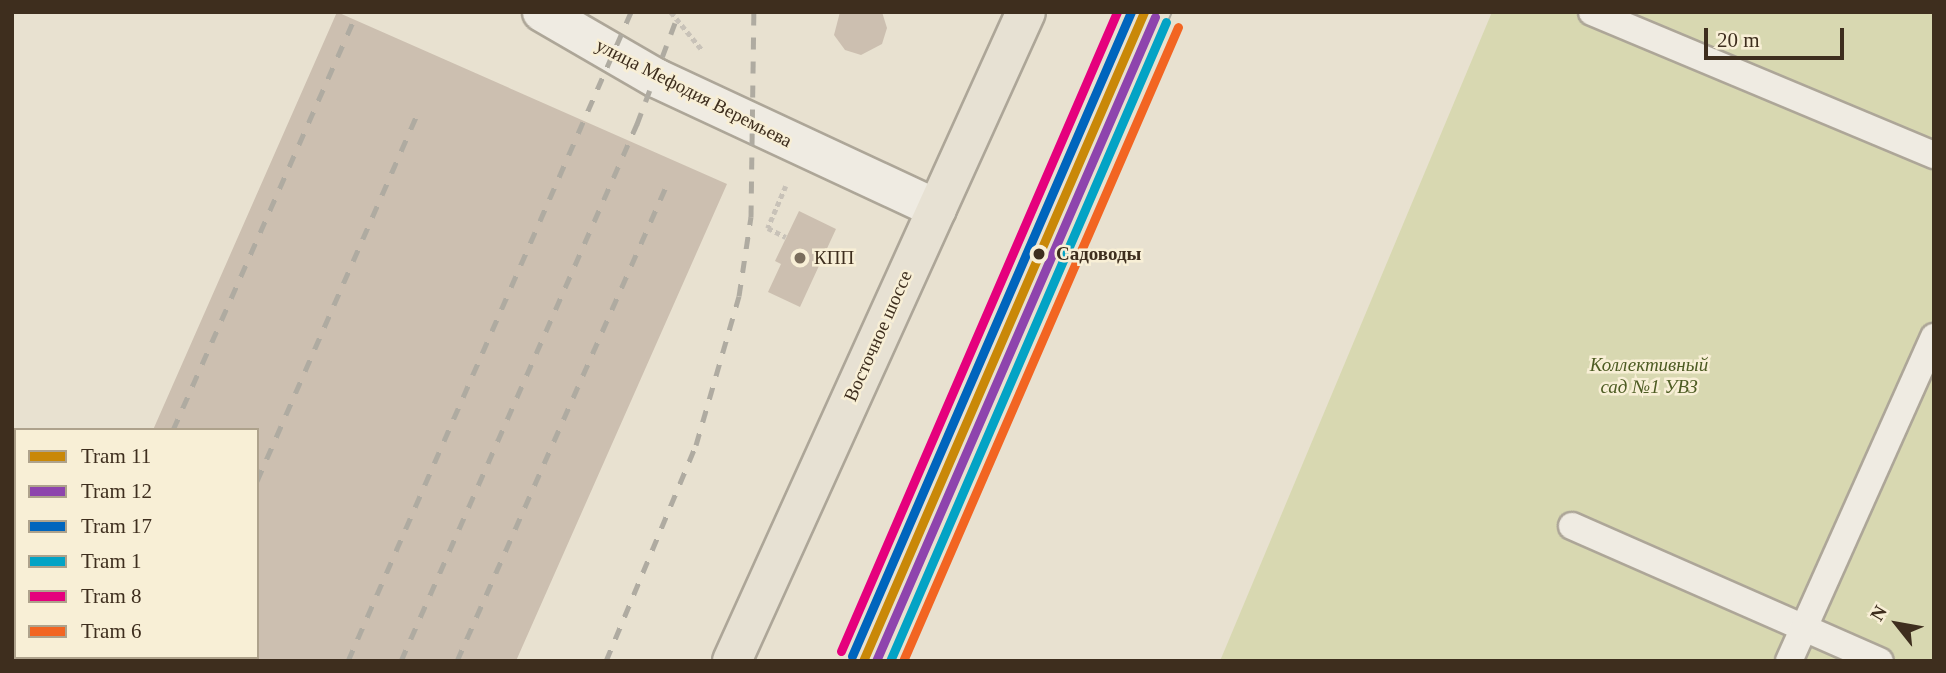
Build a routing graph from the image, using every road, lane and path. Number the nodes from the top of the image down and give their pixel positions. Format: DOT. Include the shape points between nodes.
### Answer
graph roads {
  1 [pos="542,12"];
  2 [pos="1026,12"];
  3 [pos="1592,12"];
  4 [pos="1934,155"];
  5 [pos="937,208"];
  6 [pos="1934,337"];
  7 [pos="1572,526"];
  8 [pos="1804,629"];
  9 [pos="732,661"];
  10 [pos="1789,661"];
  11 [pos="1880,661"];
  1 -- 5 [label="street, улица Мефодия Веремьева" via="656,78"];
  2 -- 5 [label="main road, Восточное шоссе"];
  3 -- 4 [label="lane"];
  5 -- 9 [label="main road, Восточное шоссе"];
  6 -- 8 [label="lane"];
  7 -- 8 [label="lane"];
  8 -- 10 [label="lane"];
  8 -- 11 [label="lane"];
}
